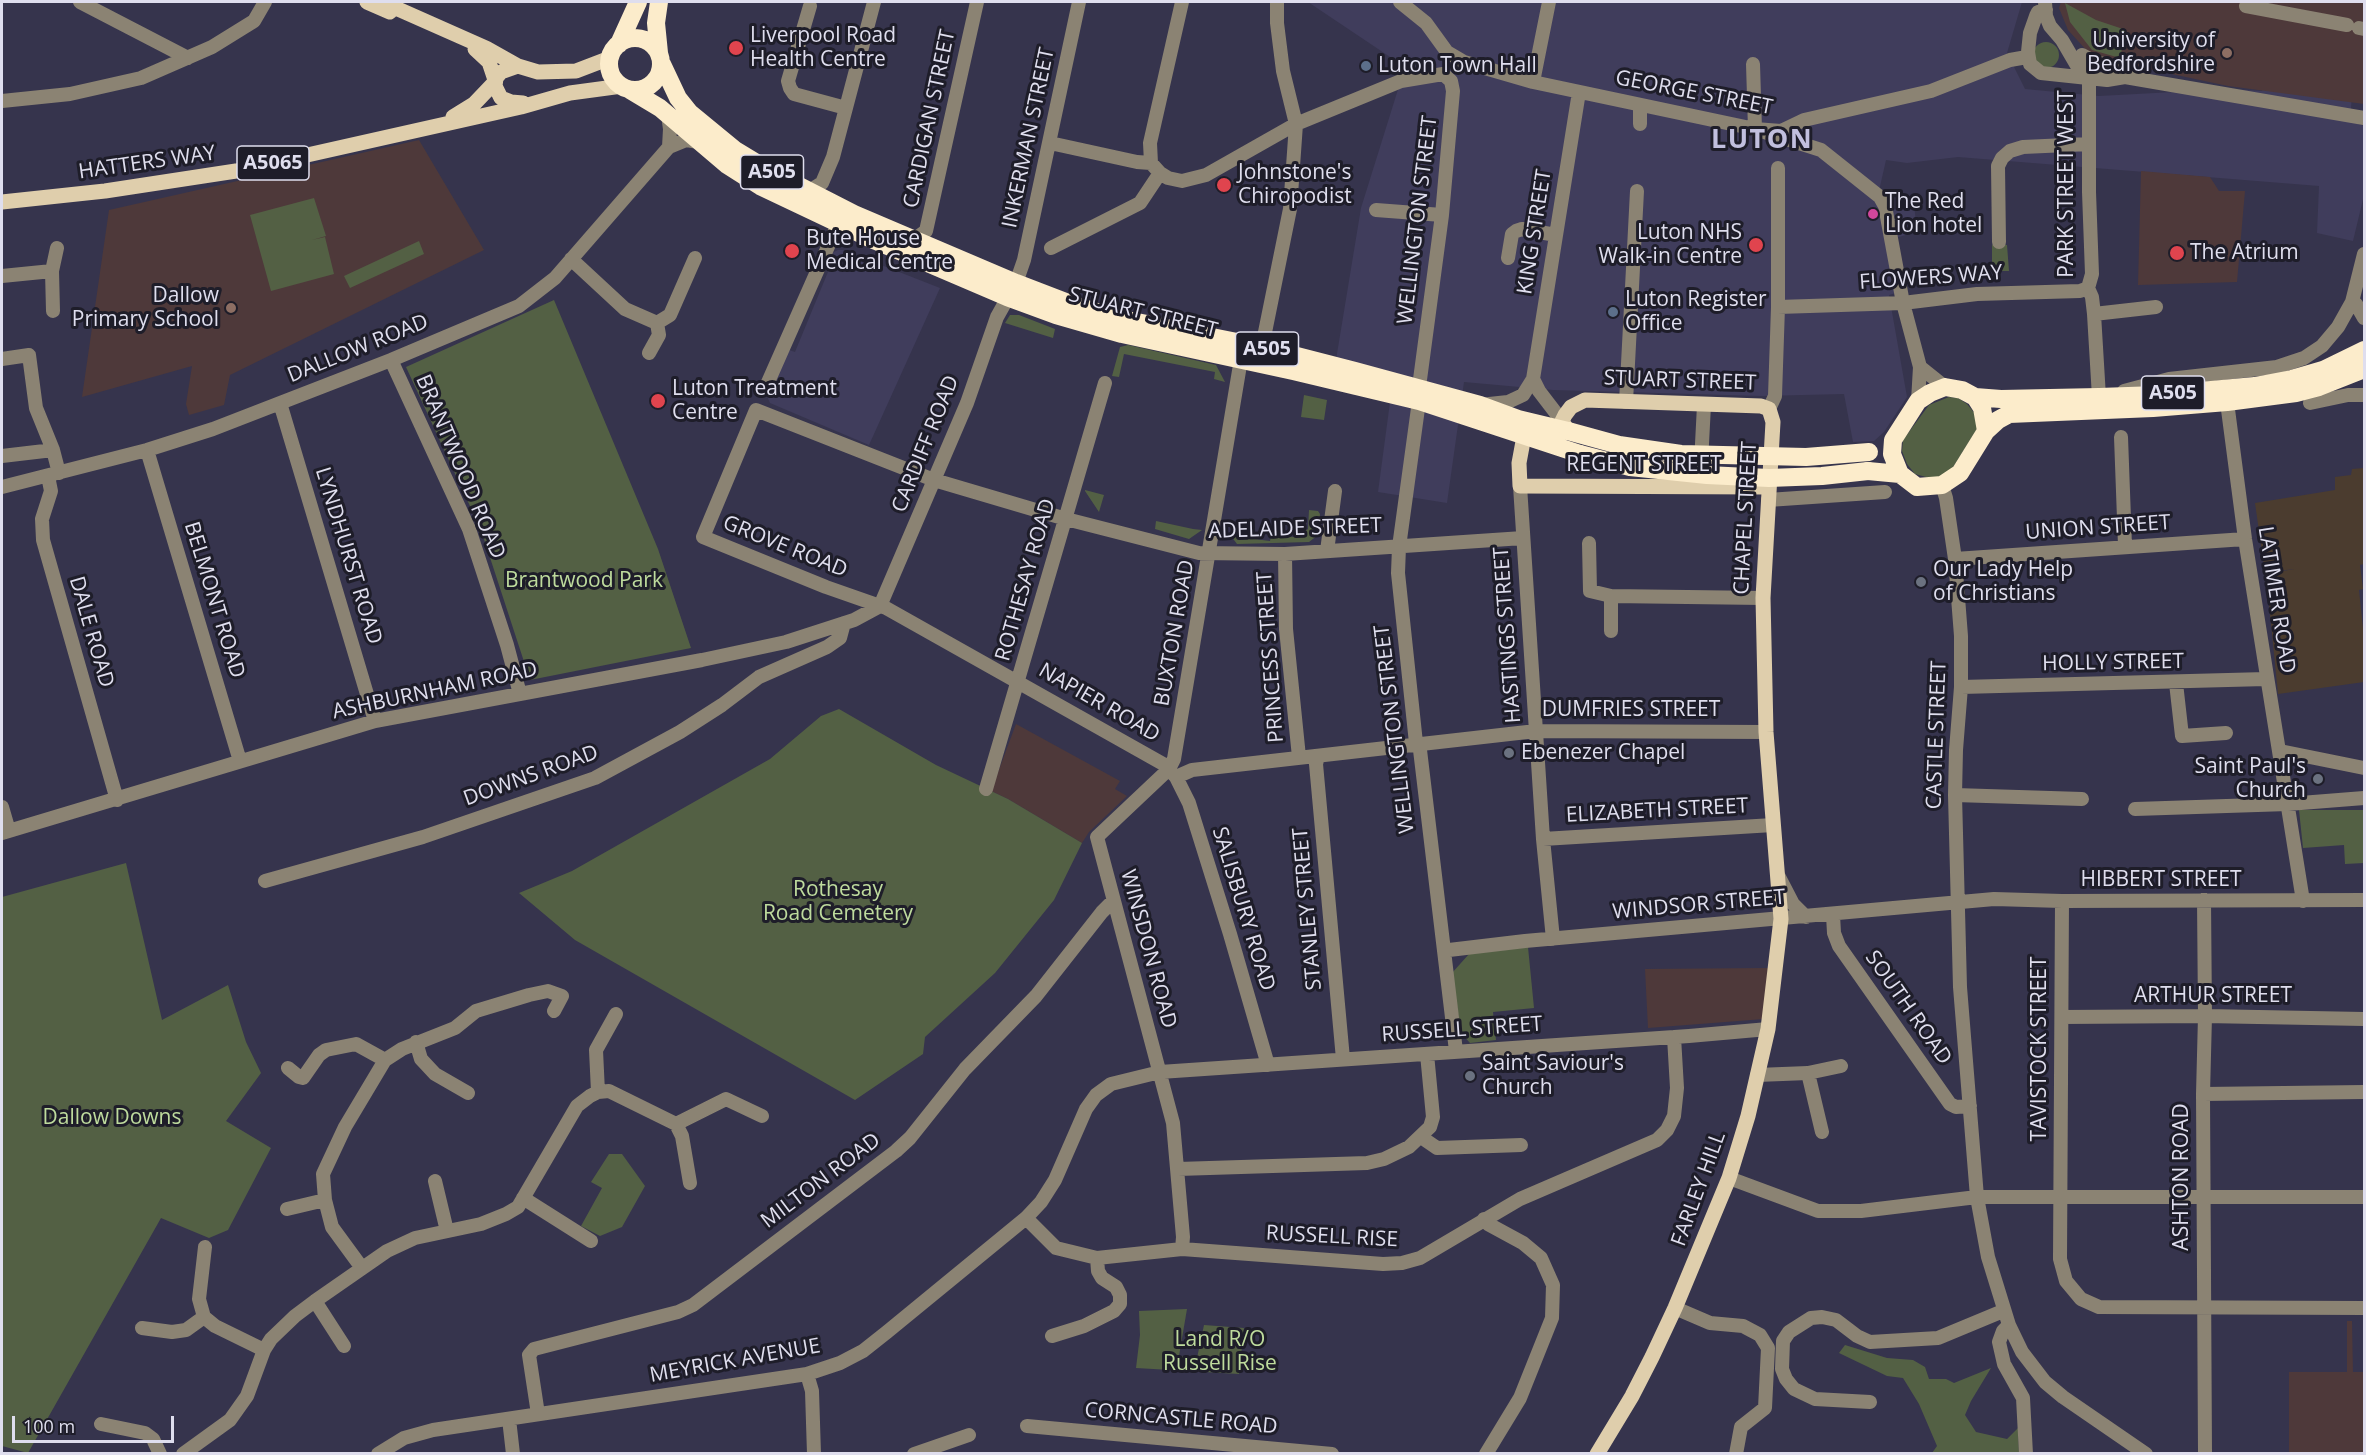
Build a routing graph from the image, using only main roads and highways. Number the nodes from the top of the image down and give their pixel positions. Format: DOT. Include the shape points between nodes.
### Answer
graph roads {
  1 [pos="367,2"];
  2 [pos="382,2"];
  3 [pos="638,2"];
  4 [pos="659,2"];
  5 [pos="615,51"];
  6 [pos="660,59"];
  7 [pos="518,66"];
  8 [pos="495,82"];
  9 [pos="626,88"];
  10 [pos="529,104"];
  11 [pos="438,125"];
  12 [pos="2,202"];
  13 [pos="1011,290"];
  14 [pos="2364,350"];
  15 [pos="2364,369"];
  16 [pos="1419,394"];
  17 [pos="1975,397"];
  18 [pos="1769,409"];
  19 [pos="1565,426"];
  20 [pos="1986,431"];
  21 [pos="1524,436"];
  22 [pos="1893,440"];
  23 [pos="1900,474"];
  24 [pos="1520,486"];
  25 [pos="1768,493"];
  26 [pos="1781,919"];
  27 [pos="1597,1454"];
  1 -- 8 [label="main road" via="480,51 491,66"];
  2 -- 7 [label="main road"];
  3 -- 5 [label="highway"];
  4 -- 6 [label="highway" via="656,23"];
  5 -- 6 [label="highway" via="626,40 642,39 655,47"];
  5 -- 7 [label="main road" via="576,71 538,72"];
  5 -- 9 [label="highway" via="610,71"];
  6 -- 9 [label="highway" via="657,79 652,84 638,90"];
  6 -- 13 [label="highway, STUART STREET / A505" via="678,98 690,113 735,150 808,192 915,239"];
  7 -- 8 [label="main road, HATTERS WAY" via="504,69"];
  8 -- 10 [label="main road" via="501,98"];
  8 -- 11 [label="main road, HATTERS WAY / A5065" via="474,104"];
  9 -- 10 [label="main road, HATTERS WAY" via="570,93"];
  9 -- 13 [label="highway, STUART STREET / A505" via="760,186 876,241"];
  10 -- 11 [label="main road, HATTERS WAY / A5065"];
  11 -- 12 [label="main road, HATTERS WAY / A5065" via="224,173"];
  13 -- 16 [label="highway, STUART STREET / A505" via="1117,318 1262,347"];
  13 -- 16 [label="highway, STUART STREET / A505" via="1056,315 1122,334"];
  14 -- 17 [label="highway, A505" via="2323,370 2255,386 2157,395"];
  15 -- 20 [label="highway, A505" via="2296,393 2227,402 2009,414"];
  16 -- 19 [label="highway, STUART STREET / A505" via="1480,405 1518,419"];
  16 -- 21 [label="highway, STUART STREET / A505"];
  17 -- 20 [label="highway" via="1982,408"];
  17 -- 22 [label="highway, A505" via="1945,387 1930,393 1918,401"];
  18 -- 19 [label="main road, STUART STREET" via="1754,405 1585,400 1571,407"];
  18 -- 25 [label="main road, CHAPEL STREET" via="1773,422"];
  19 -- 22 [label="highway, A505, bridge" via="1619,445 1681,454 1806,457 1869,452"];
  20 -- 23 [label="highway, A505" via="1960,473 1942,485 1917,487"];
  21 -- 23 [label="highway, STUART STREET / A505, bridge" via="1630,467 1707,475 1769,478 1868,471"];
  21 -- 24 [label="main road, HASTINGS STREET"];
  22 -- 23 [label="highway" via="1892,454"];
  24 -- 25 [label="main road, REGENT STREET" via="1700,486"];
  25 -- 26 [label="main road, CHAPEL STREET" via="1763,598 1766,732"];
  26 -- 27 [label="main road, FARLEY HILL" via="1768,1029 1729,1178 1675,1308 1632,1396"];
}
